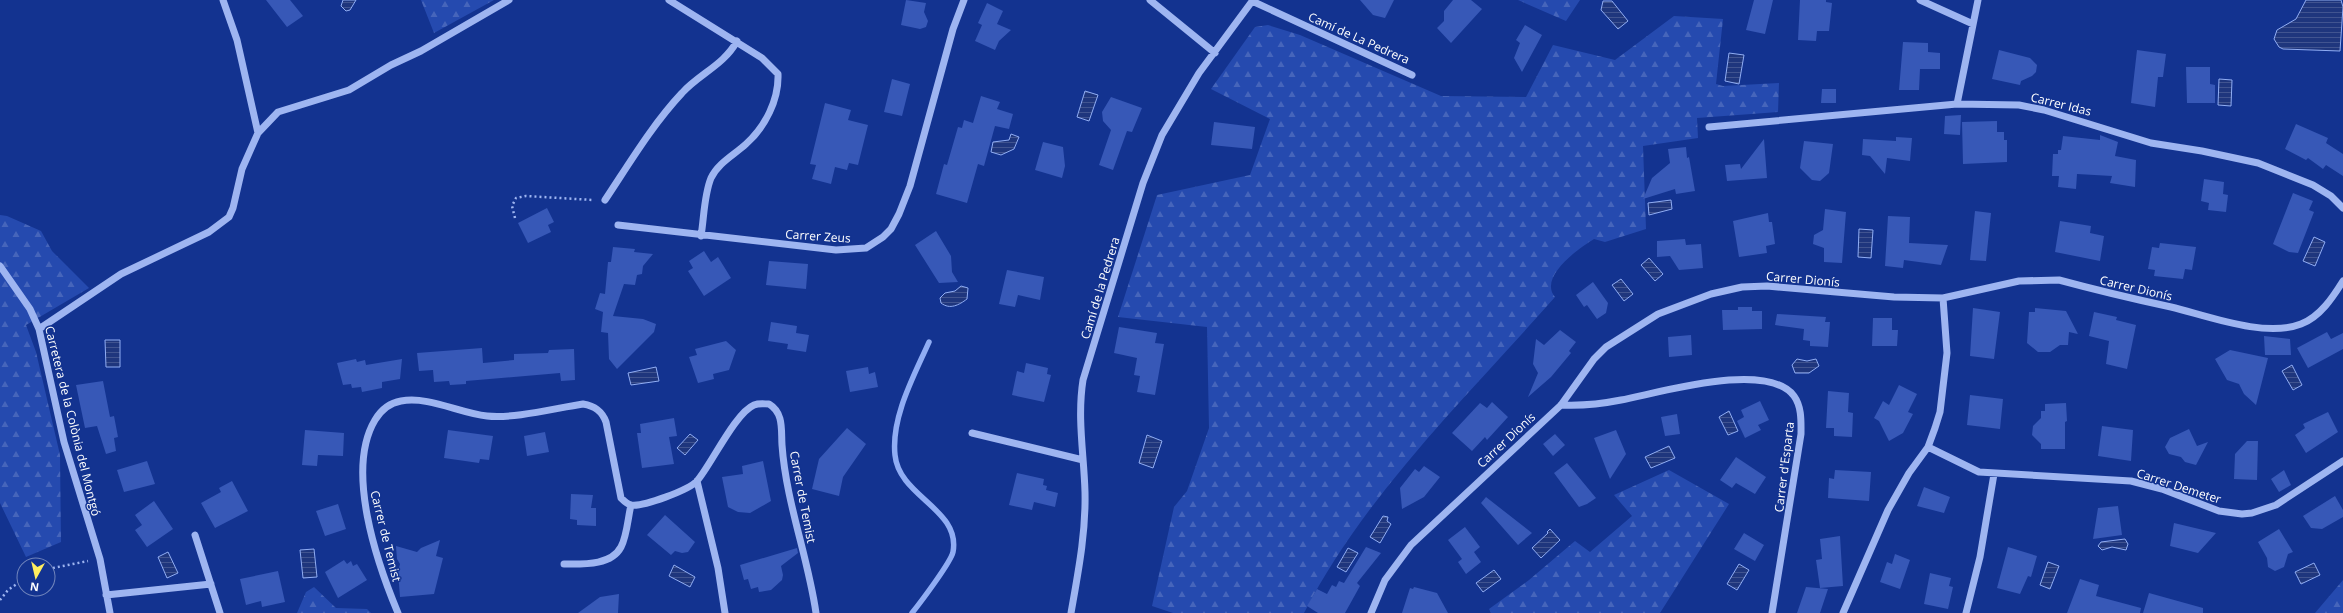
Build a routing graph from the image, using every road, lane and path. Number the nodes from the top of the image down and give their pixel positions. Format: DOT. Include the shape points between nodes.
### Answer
graph roads {
  1 [pos="223,0"];
  2 [pos="509,0"];
  3 [pos="669,0"];
  4 [pos="964,0"];
  5 [pos="1150,0"];
  6 [pos="1920,0"];
  7 [pos="1978,0"];
  8 [pos="1252,1"];
  9 [pos="1973,24"];
  10 [pos="737,41"];
  11 [pos="1214,53"];
  12 [pos="1412,74"];
  13 [pos="1957,104"];
  14 [pos="1709,127"];
  15 [pos="258,133"];
  16 [pos="605,200"];
  17 [pos="2343,208"];
  18 [pos="515,218"];
  19 [pos="618,225"];
  20 [pos="701,236"];
  21 [pos="0,266"];
  22 [pos="2343,281"];
  23 [pos="1943,298"];
  24 [pos="39,329"];
  25 [pos="1561,405"];
  26 [pos="972,434"];
  27 [pos="1928,447"];
  28 [pos="1083,460"];
  29 [pos="2343,461"];
  30 [pos="1994,474"];
  31 [pos="697,481"];
  32 [pos="631,505"];
  33 [pos="195,535"];
  34 [pos="100,559"];
  35 [pos="564,564"];
  36 [pos="56,567"];
  37 [pos="16,584"];
  38 [pos="211,584"];
  39 [pos="106,595"];
  40 [pos="0,600"];
  41 [pos="110,613"];
  42 [pos="220,613"];
  43 [pos="398,613"];
  44 [pos="725,613"];
  45 [pos="816,613"];
  46 [pos="1071,613"];
  47 [pos="1371,613"];
  48 [pos="1772,613"];
  49 [pos="1843,613"];
  50 [pos="1966,613"];
  1 -- 15 [label="street" via="237,40"];
  2 -- 15 [label="street" via="349,90 278,112"];
  3 -- 10 [label="street"];
  4 -- 20 [label="street, Carrer Zeus" via="953,29 910,186 899,214 883,237 866,248 836,250"];
  5 -- 11 [label="street"];
  6 -- 9 [label="street"];
  7 -- 9 [label="street"];
  8 -- 11 [label="street, Camí de la Pedrera"];
  8 -- 12 [label="street, Camí de La Pedrera"];
  9 -- 13 [label="street"];
  10 -- 16 [label="street" via="730,54 681,93 635,154"];
  10 -- 20 [label="street" via="774,67 778,74 777,90 770,111 759,130 724,161 711,178"];
  11 -- 28 [label="street, Camí de la Pedrera" via="1162,135 1149,165 1083,380 1080,409"];
  13 -- 14 [label="street, Carrer Idas"];
  13 -- 17 [label="street, Carrer Idas" via="2019,105 2044,110 2151,143 2258,163 2313,185 2331,196"];
  15 -- 24 [label="street" via="242,168 233,208 222,224 165,255 121,274"];
  16 -- 18 [label="path" via="526,196 516,198 512,206"];
  19 -- 20 [label="street, Carrer Zeus"];
  21 -- 24 [label="street, Carretera de la Colònia del Montgó" via="30,309"];
  22 -- 23 [label="street, Carrer Dionís" via="2316,315 2302,324 2281,328 2244,325 2059,280 2019,280"];
  23 -- 25 [label="street, Carrer Dionís" via="1767,286 1721,291 1658,314 1606,347 1594,359"];
  23 -- 27 [label="street" via="1947,353 1940,412"];
  24 -- 34 [label="street, Carretera de la Colònia del Montgó" via="64,442"];
  25 -- 47 [label="street, Carrer Dionís" via="1411,545 1385,580"];
  25 -- 48 [label="street, Carrer d'Esparta" via="1592,405 1689,386 1742,379 1761,380 1777,385 1794,396 1800,410 1800,434"];
  26 -- 28 [label="street"];
  27 -- 30 [label="street, Carrer Demeter" via="1967,468"];
  27 -- 49 [label="street" via="1909,473 1888,510"];
  28 -- 46 [label="street, Camí de la Pedrera" via="1084,530"];
  29 -- 30 [label="street, Carrer Demeter" via="2276,505 2242,514 2219,511 2162,489 2131,481"];
  30 -- 50 [label="street" via="1980,557"];
  31 -- 32 [label="street, Carrer de Temist" via="687,488 648,502"];
  31 -- 44 [label="street" via="718,568"];
  31 -- 45 [label="street, Carrer de Temist" via="718,447 753,406 769,404 777,410 781,423 787,483"];
  32 -- 35 [label="street" via="622,546 617,552 602,560"];
  32 -- 43 [label="street, Carrer de Temist" via="618,493 606,422 604,416 593,406 584,404 489,416 410,400 391,404 378,415 368,434 362,470 364,496 372,531 389,593"];
  33 -- 38 [label="street"];
  34 -- 36 [label="path"];
  34 -- 39 [label="street, Carretera de la Colònia del Montgó"];
  37 -- 40 [label="path"];
  38 -- 39 [label="street"];
  38 -- 42 [label="street"];
  39 -- 41 [label="street, Carretera de la Colònia del Montgó"];
}
